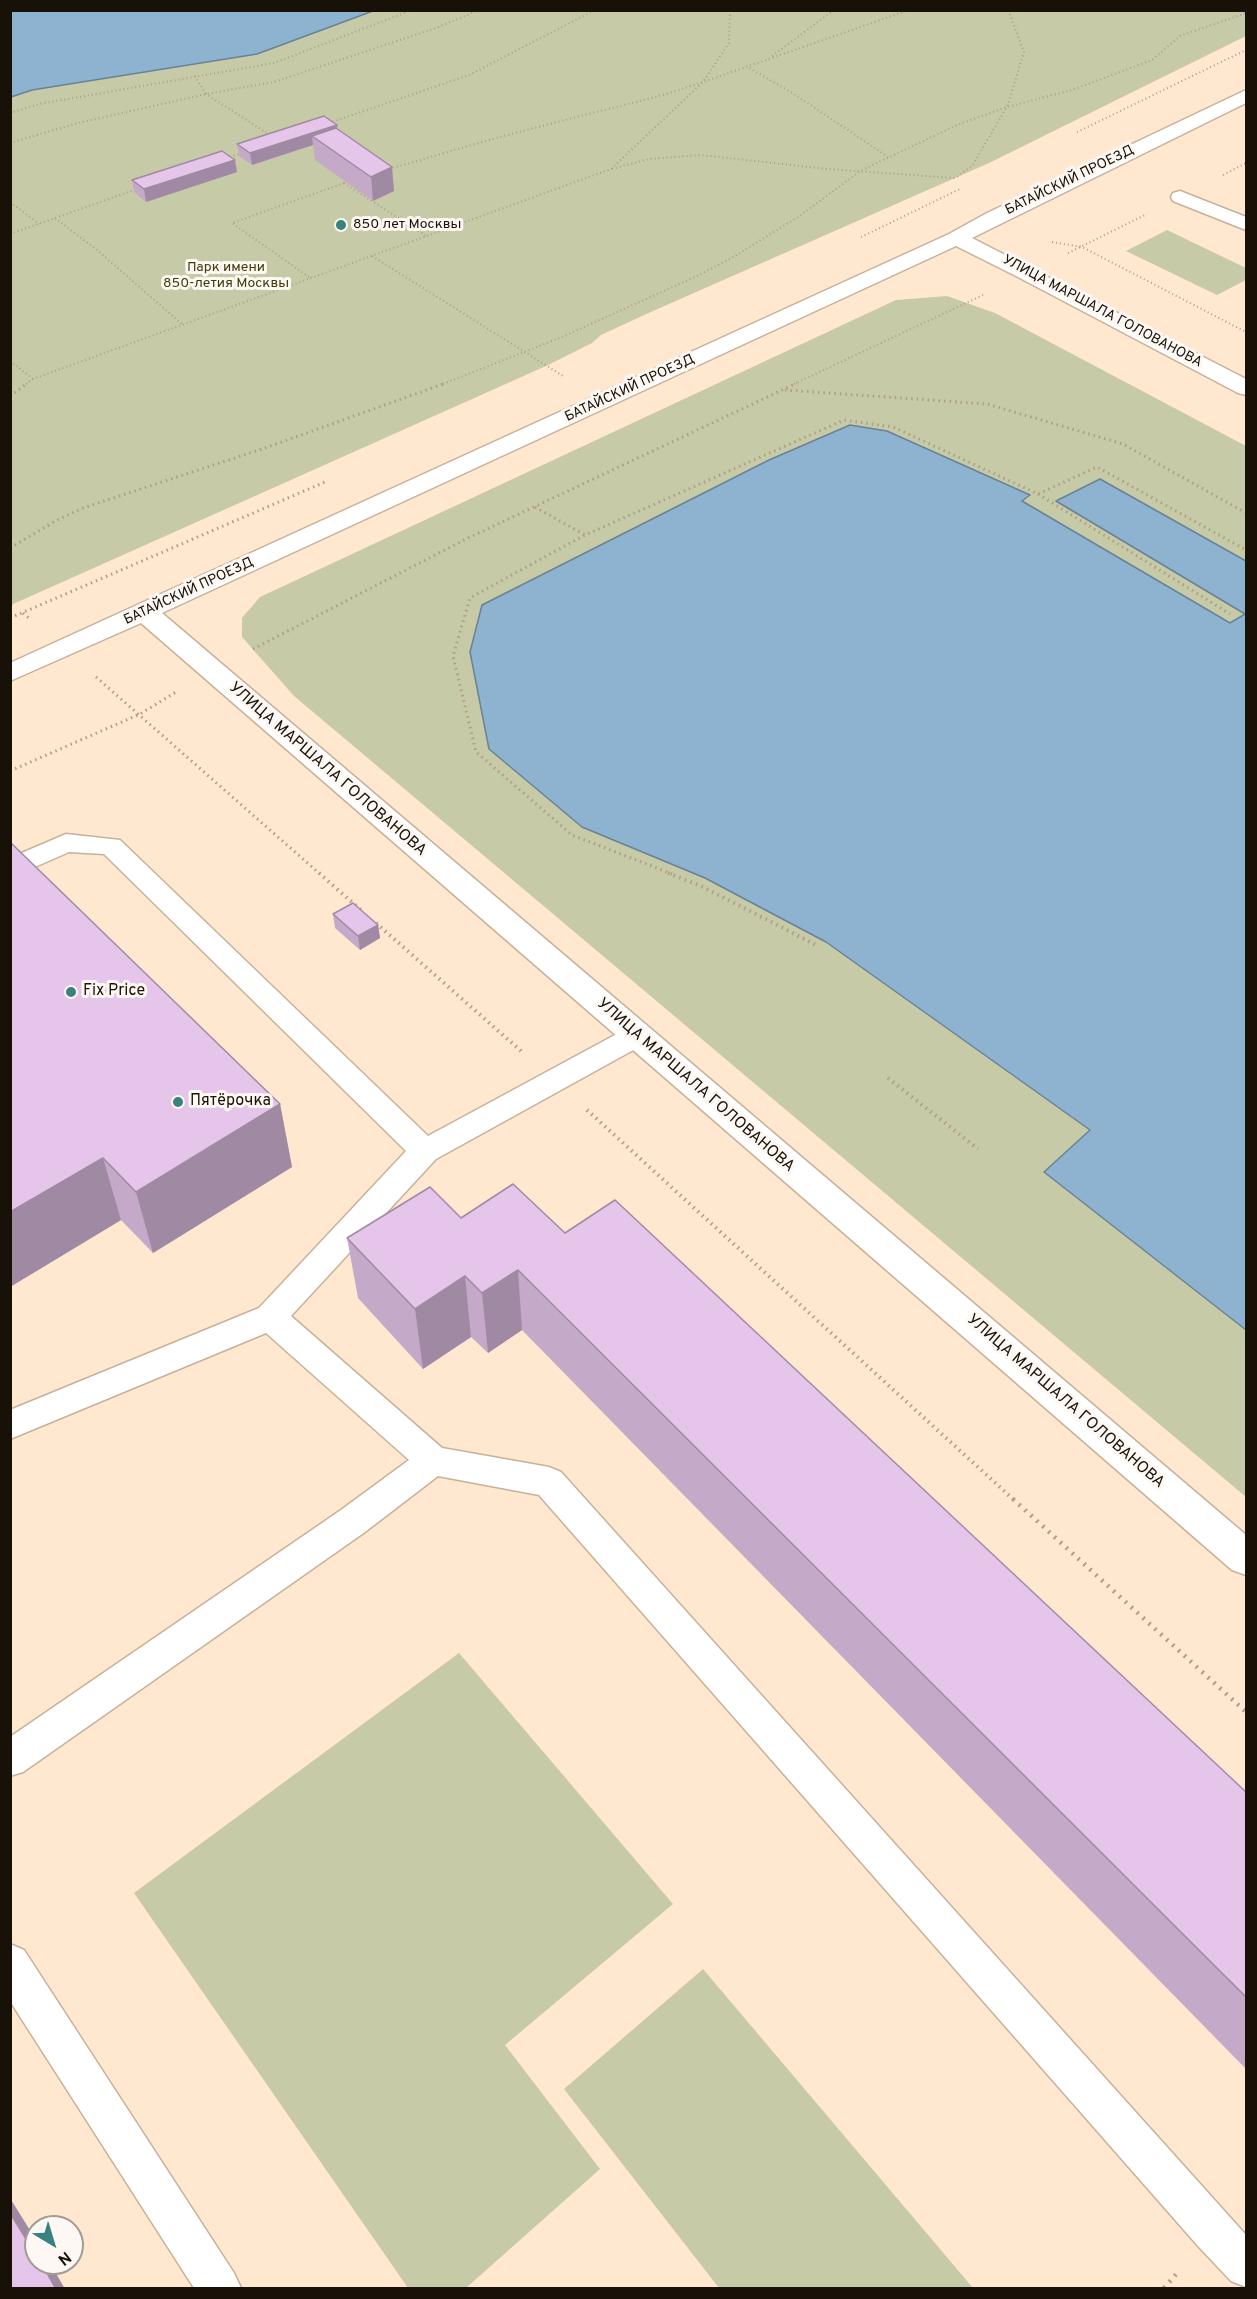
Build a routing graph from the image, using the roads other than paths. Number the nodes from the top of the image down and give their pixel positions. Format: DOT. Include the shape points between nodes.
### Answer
graph roads {
  1 [pos="1246,96"];
  2 [pos="1180,196"];
  3 [pos="1246,224"];
  4 [pos="956,238"];
  5 [pos="1246,388"];
  6 [pos="146,613"];
  7 [pos="10,673"];
  8 [pos="10,869"];
  9 [pos="636,1036"];
  10 [pos="425,1151"];
  11 [pos="270,1317"];
  12 [pos="10,1425"];
  13 [pos="433,1461"];
  14 [pos="1246,1558"];
  15 [pos="10,1759"];
  16 [pos="10,1964"];
  17 [pos="1246,2266"];
  18 [pos="219,2289"];
  1 -- 4 [label="main road, БАТАЙСКИЙ ПРОЕЗД"];
  2 -- 3 [label="lane"];
  4 -- 5 [label="main road, УЛИЦА МАРШАЛА ГОЛОВАНОВА"];
  4 -- 6 [label="main road, БАТАЙСКИЙ ПРОЕЗД"];
  6 -- 7 [label="main road, БАТАЙСКИЙ ПРОЕЗД"];
  6 -- 9 [label="main road, УЛИЦА МАРШАЛА ГОЛОВАНОВА"];
  8 -- 10 [label="lane" via="66,843 111,846"];
  9 -- 10 [label="lane"];
  9 -- 14 [label="main road, УЛИЦА МАРШАЛА ГОЛОВАНОВА"];
  10 -- 11 [label="lane"];
  11 -- 12 [label="lane"];
  11 -- 13 [label="lane"];
  13 -- 15 [label="lane"];
  13 -- 17 [label="lane" via="549,1482"];
  16 -- 18 [label="lane"];
}
